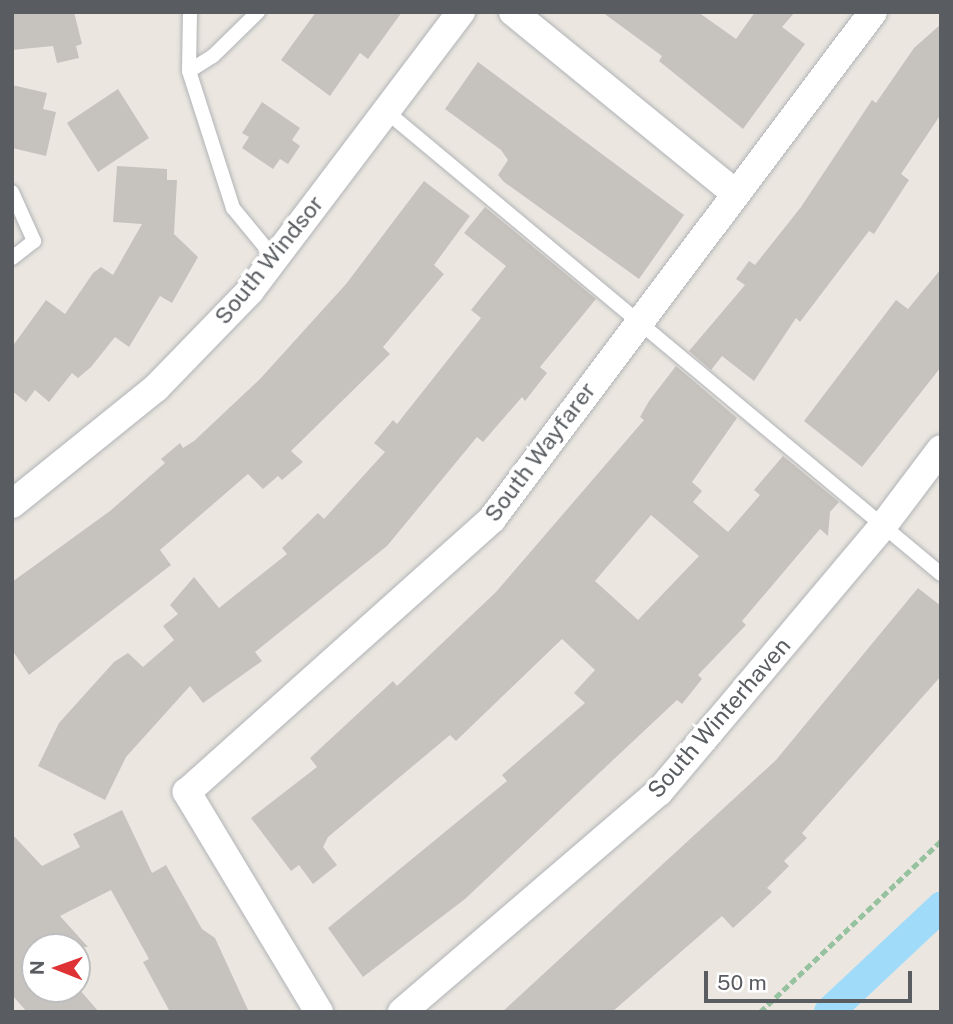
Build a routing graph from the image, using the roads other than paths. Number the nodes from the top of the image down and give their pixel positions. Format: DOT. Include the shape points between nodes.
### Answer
graph roads {
  1 [pos="190,12"];
  2 [pos="258,12"];
  3 [pos="513,12"];
  4 [pos="873,12"];
  5 [pos="456,14"];
  6 [pos="189,71"];
  7 [pos="387,112"];
  8 [pos="12,192"];
  9 [pos="734,192"];
  10 [pos="12,258"];
  11 [pos="274,258"];
  12 [pos="639,320"];
  13 [pos="941,449"];
  14 [pos="12,504"];
  15 [pos="883,526"];
  16 [pos="941,574"];
  17 [pos="319,1012"];
  18 [pos="402,1012"];
  1 -- 6 [label="lane"];
  2 -- 6 [label="lane" via="213,56"];
  3 -- 9 [label="street"];
  4 -- 9 [label="street, South Wayfarer"];
  5 -- 7 [label="street, South Windsor"];
  6 -- 11 [label="lane" via="233,208"];
  7 -- 11 [label="street, South Windsor"];
  7 -- 12 [label="lane"];
  8 -- 10 [label="lane" via="34,240"];
  9 -- 12 [label="street, South Wayfarer"];
  11 -- 14 [label="street, South Windsor" via="250,291 156,388"];
  12 -- 15 [label="lane"];
  12 -- 17 [label="street, South Wayfarer" via="492,519 187,792"];
  13 -- 15 [label="street, South Winterhaven"];
  15 -- 16 [label="lane"];
  15 -- 18 [label="street, South Winterhaven" via="659,792"];
}
